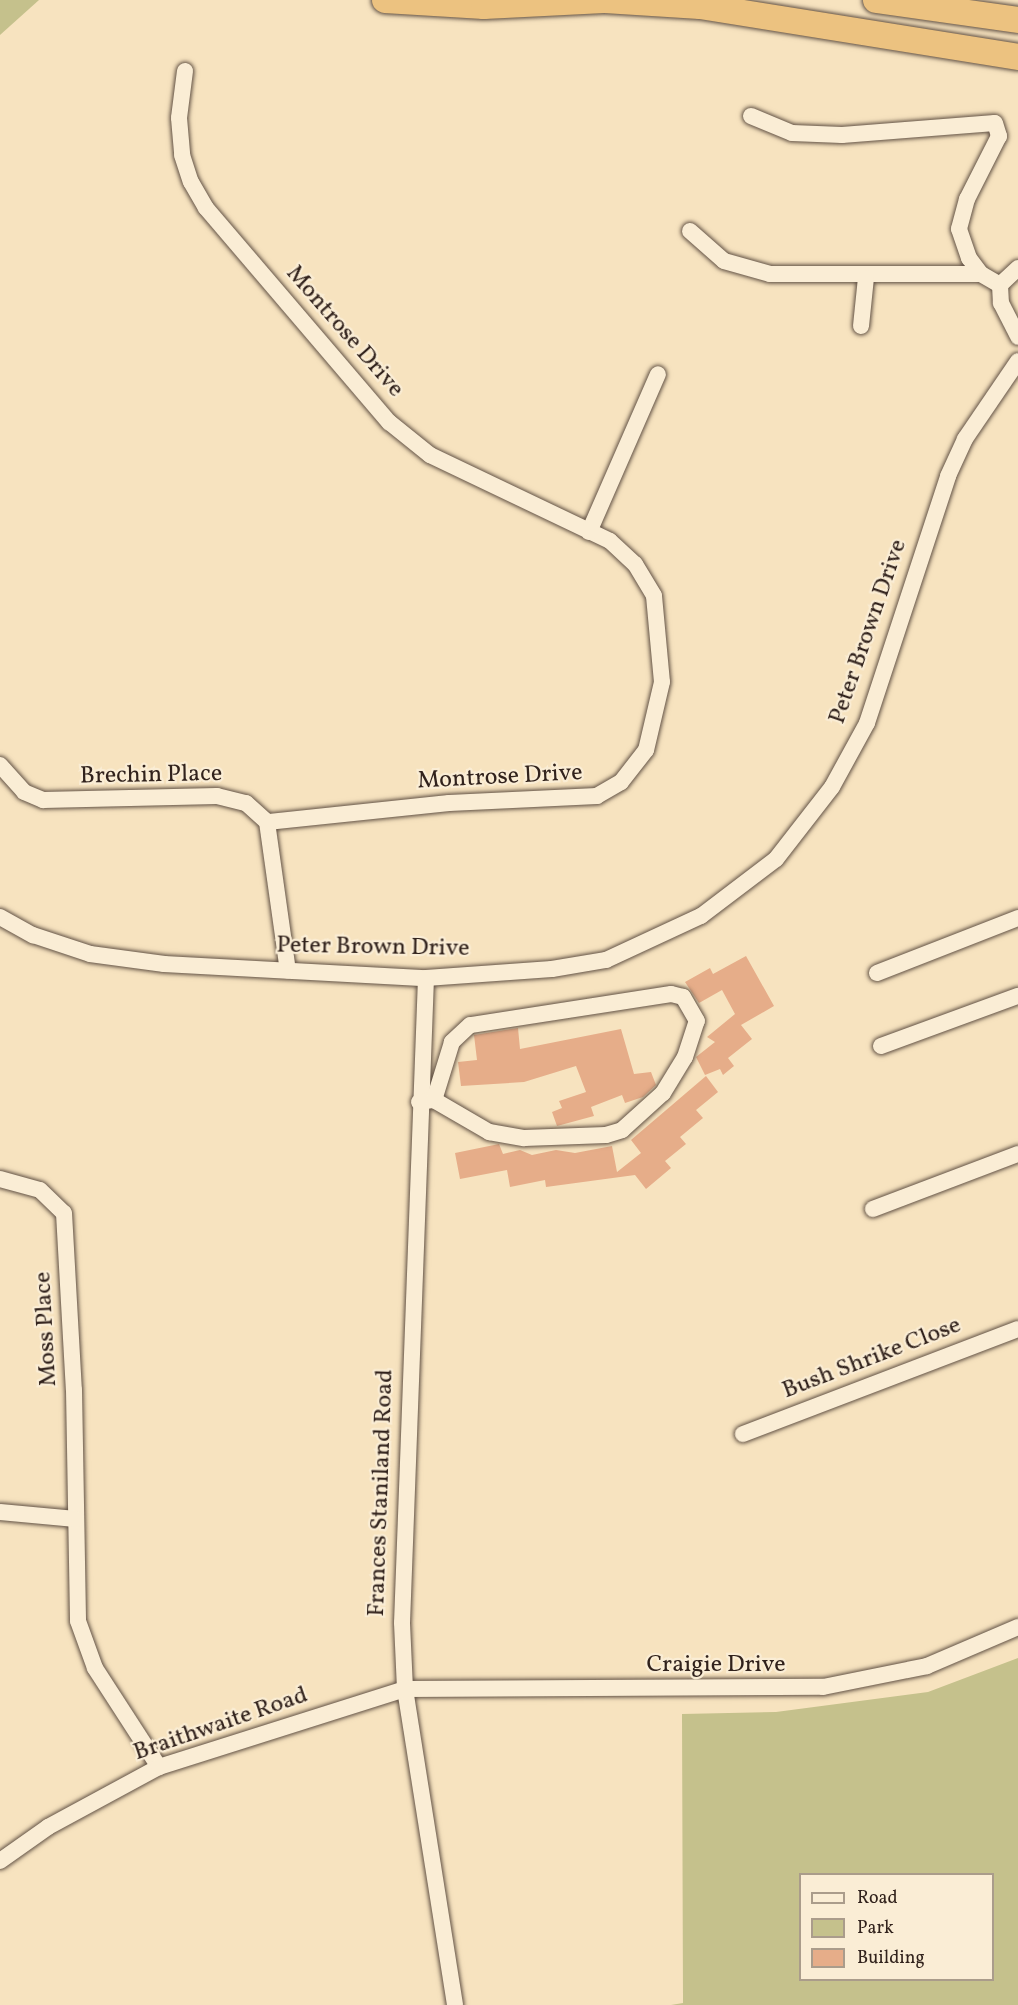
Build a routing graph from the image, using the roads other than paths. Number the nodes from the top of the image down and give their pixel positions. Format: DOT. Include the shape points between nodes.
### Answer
graph roads {
  1 [pos="384,0"];
  2 [pos="604,0"];
  3 [pos="876,0"];
  4 [pos="1018,20"];
  5 [pos="1018,57"];
  6 [pos="185,71"];
  7 [pos="751,116"];
  8 [pos="690,231"];
  9 [pos="1018,268"];
  10 [pos="981,274"];
  11 [pos="866,278"];
  12 [pos="1000,285"];
  13 [pos="861,326"];
  14 [pos="1018,337"];
  15 [pos="1018,361"];
  16 [pos="658,374"];
  17 [pos="589,532"];
  18 [pos="0,765"];
  19 [pos="267,822"];
  20 [pos="0,917"];
  21 [pos="1018,918"];
  22 [pos="288,971"];
  23 [pos="877,973"];
  24 [pos="426,978"];
  25 [pos="1018,996"];
  26 [pos="881,1046"];
  27 [pos="426,1101"];
  28 [pos="1018,1154"];
  29 [pos="0,1179"];
  30 [pos="873,1209"];
  31 [pos="1018,1329"];
  32 [pos="743,1434"];
  33 [pos="0,1512"];
  34 [pos="76,1519"];
  35 [pos="1018,1627"];
  36 [pos="405,1689"];
  37 [pos="159,1767"];
  38 [pos="0,1861"];
  39 [pos="455,2005"];
  1 -- 2 [label="highway" via="484,6"];
  2 -- 5 [label="highway" via="700,6"];
  3 -- 4 [label="highway"];
  6 -- 17 [label="street, Montrose Drive" via="179,118 182,155 191,182 206,208 335,361 389,422 430,455"];
  7 -- 10 [label="street" via="792,133 867,135 995,123 999,136 966,199 959,229 969,258"];
  8 -- 11 [label="street" via="724,261 754,272"];
  9 -- 12 [label="street"];
  10 -- 11 [label="street"];
  10 -- 12 [label="street"];
  11 -- 13 [label="street"];
  12 -- 14 [label="street" via="1001,303"];
  15 -- 24 [label="street, Peter Brown Drive" via="965,439 948,476 867,723 832,788 776,859 700,916 606,960 552,969"];
  16 -- 17 [label="street"];
  17 -- 19 [label="street, Montrose Drive" via="624,551 646,578 654,596 662,681 646,750 621,782 597,796 449,803"];
  18 -- 19 [label="street, Brechin Place" via="24,792 43,800 217,796 246,803"];
  19 -- 22 [label="street"];
  20 -- 22 [label="street, Peter Brown Drive" via="33,935 90,954 164,964"];
  21 -- 23 [label="street"];
  22 -- 24 [label="street, Peter Brown Drive"];
  24 -- 27 [label="street, Frances Staniland Road"];
  25 -- 26 [label="street"];
  27 -- 27 [label="street" via="447,1054 470,1026 670,994 683,997 697,1021 674,1077 646,1111 622,1130 586,1138 524,1138 489,1132"];
  27 -- 36 [label="street, Frances Staniland Road" via="402,1623"];
  28 -- 30 [label="street"];
  29 -- 34 [label="street, Moss Place" via="45,1194 58,1205 66,1224"];
  31 -- 32 [label="street, Bush Shrike Close"];
  33 -- 34 [label="street"];
  34 -- 37 [label="street, Moss Place" via="76,1588 87,1650"];
  35 -- 36 [label="street, Craigie Drive" via="927,1666 823,1687"];
  36 -- 37 [label="street, Braithwaite Road"];
  36 -- 39 [label="street, Frances Staniland Road"];
  37 -- 38 [label="street, Braithwaite Road" via="48,1827"];
}
